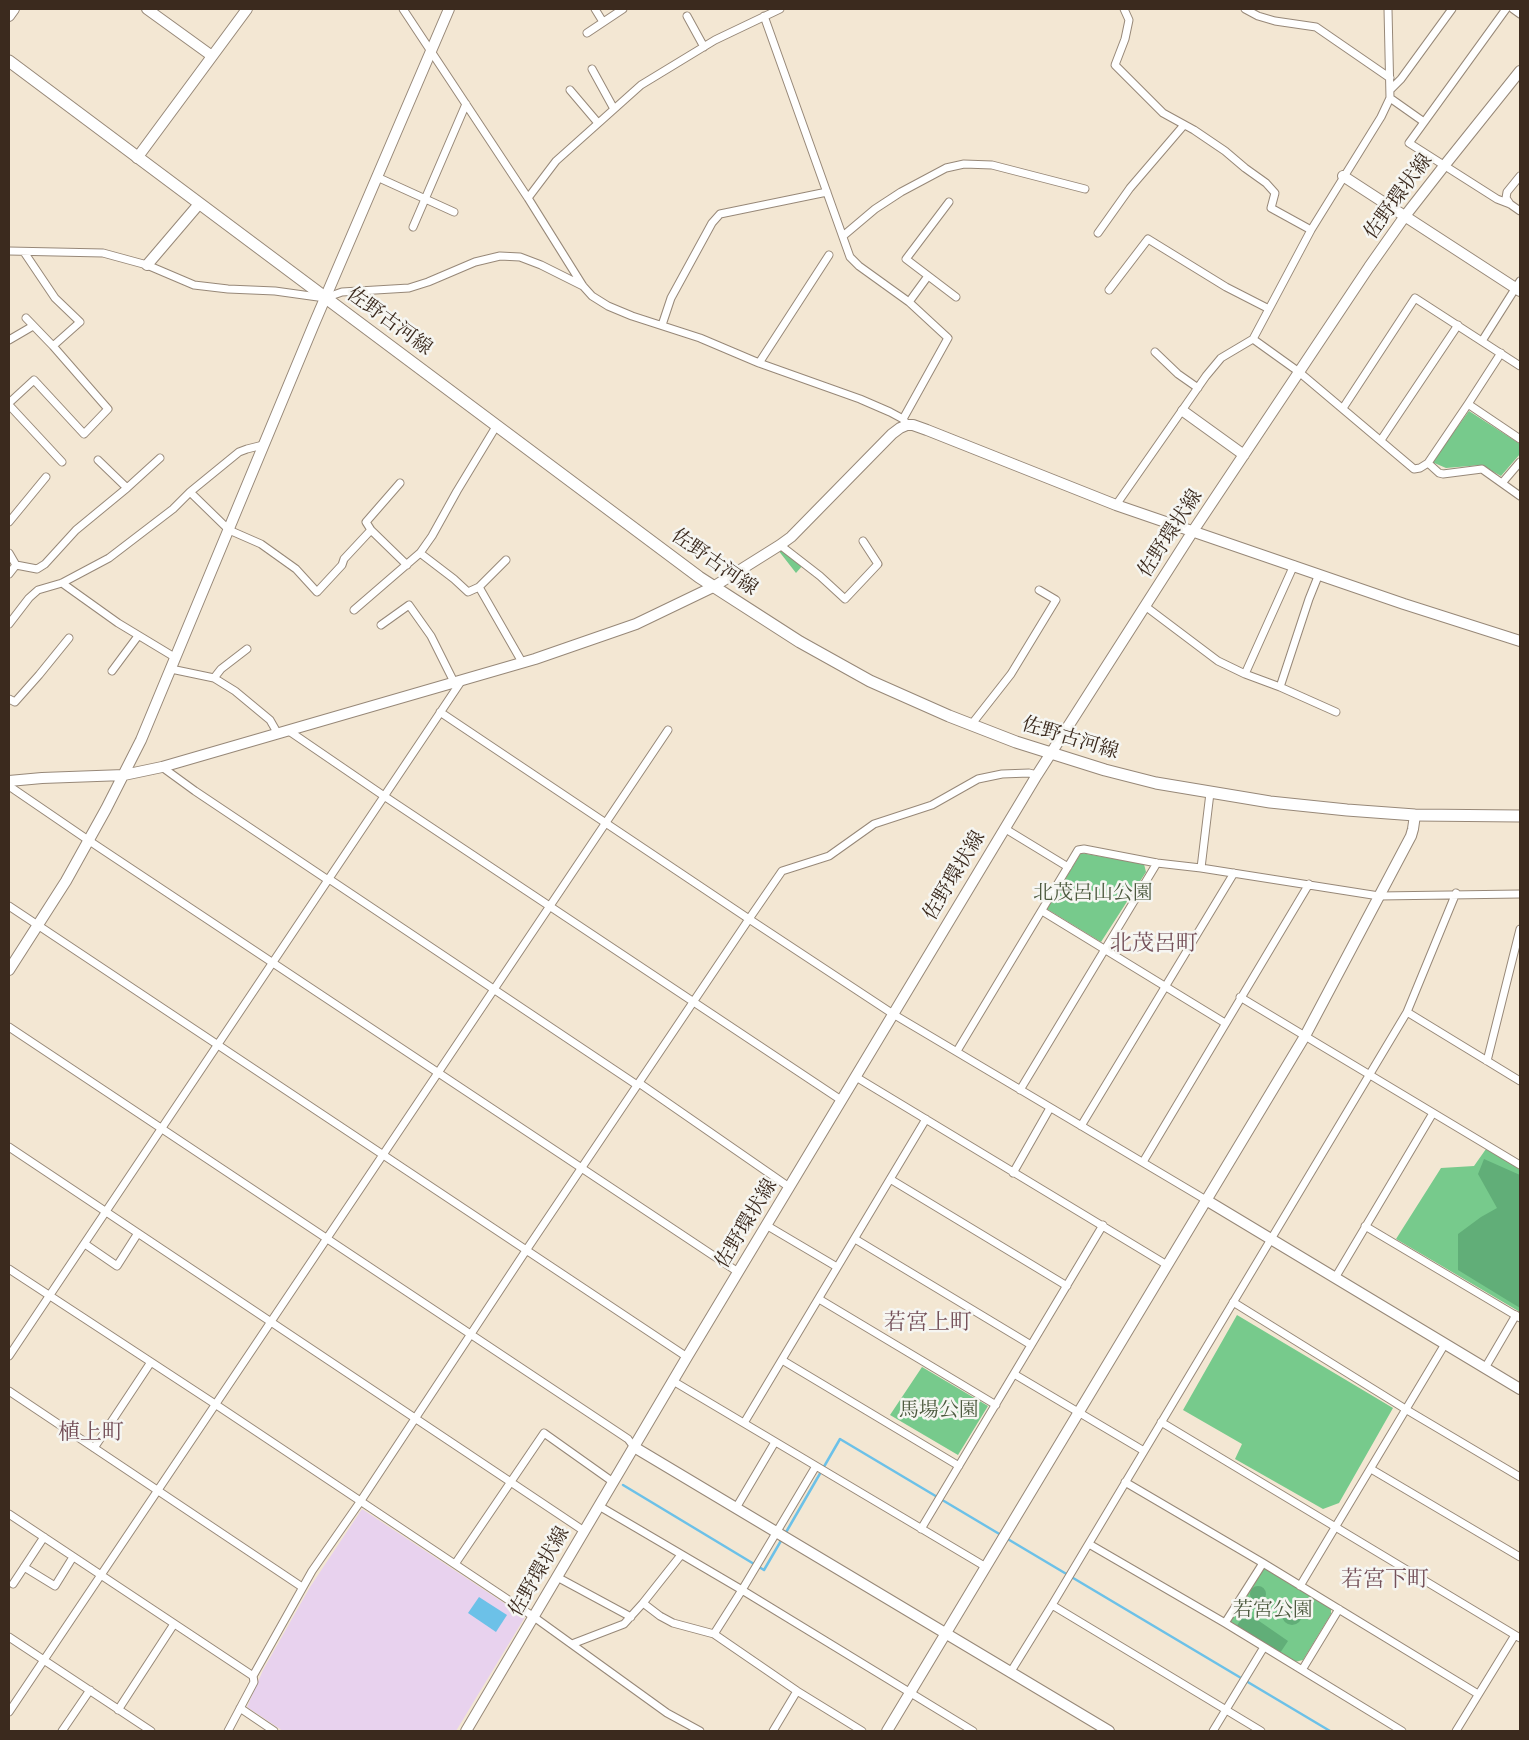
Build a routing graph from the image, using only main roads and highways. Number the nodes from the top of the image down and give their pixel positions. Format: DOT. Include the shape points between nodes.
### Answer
graph roads {
  1 [pos="9,61"];
  2 [pos="1520,816"];
  1 -- 2 [label="main road, 佐野古河線" via="713,587 830,660 904,697 971,725 1105,770 1210,793 1270,802 1415,815"];
}
